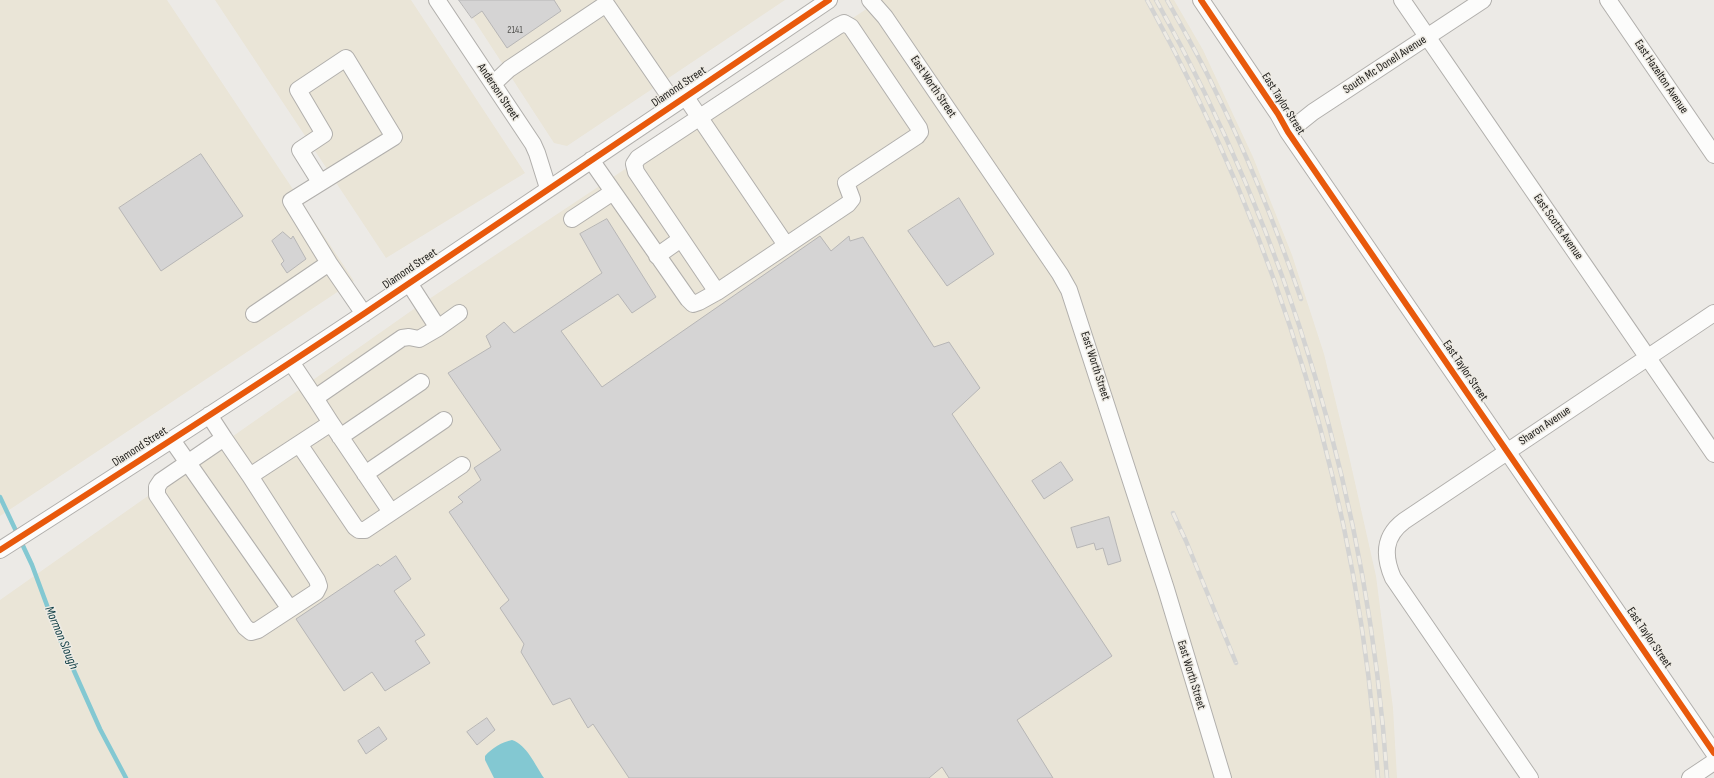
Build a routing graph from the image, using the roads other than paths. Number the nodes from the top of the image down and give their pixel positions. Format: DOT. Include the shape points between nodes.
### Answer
graph roads {
  1 [pos="437,0"];
  2 [pos="829,0"];
  3 [pos="870,0"];
  4 [pos="1201,0"];
  5 [pos="1402,0"];
  6 [pos="1483,0"];
  7 [pos="1608,0"];
  8 [pos="607,1"];
  9 [pos="1428,37"];
  10 [pos="493,84"];
  11 [pos="680,99"];
  12 [pos="701,117"];
  13 [pos="1288,132"];
  14 [pos="1714,155"];
  15 [pos="591,160"];
  16 [pos="320,182"];
  17 [pos="548,188"];
  18 [pos="613,192"];
  19 [pos="572,220"];
  20 [pos="681,239"];
  21 [pos="786,245"];
  22 [pos="657,256"];
  23 [pos="329,263"];
  24 [pos="409,283"];
  25 [pos="717,292"];
  26 [pos="459,313"];
  27 [pos="1714,313"];
  28 [pos="254,314"];
  29 [pos="364,314"];
  30 [pos="438,328"];
  31 [pos="1648,358"];
  32 [pos="290,362"];
  33 [pos="421,382"];
  34 [pos="315,398"];
  35 [pos="209,415"];
  36 [pos="444,420"];
  37 [pos="331,423"];
  38 [pos="340,437"];
  39 [pos="224,438"];
  40 [pos="172,440"];
  41 [pos="300,444"];
  42 [pos="1508,452"];
  43 [pos="1714,454"];
  44 [pos="189,462"];
  45 [pos="462,465"];
  46 [pos="365,474"];
  47 [pos="250,476"];
  48 [pos="391,512"];
  49 [pos="0,550"];
  50 [pos="290,609"];
  51 [pos="1714,753"];
  52 [pos="1714,762"];
  53 [pos="1223,778"];
  54 [pos="1530,778"];
  55 [pos="1690,778"];
  1 -- 10 [label="street, Anderson Street"];
  2 -- 11 [label="street, Diamond Street"];
  3 -- 53 [label="street, East Worth Street" via="918,65 1069,290 1166,590"];
  4 -- 13 [label="street, East Taylor Street"];
  5 -- 9 [label="street, East Scotts Avenue"];
  6 -- 9 [label="street, South Mc Donell Avenue"];
  7 -- 14 [label="street, East Hazelton Avenue"];
  8 -- 10 [label="street" via="509,69"];
  8 -- 11 [label="street"];
  9 -- 13 [label="street, South Mc Donell Avenue" via="1313,112"];
  9 -- 31 [label="street, East Scotts Avenue"];
  10 -- 17 [label="street, Anderson Street" via="535,148"];
  11 -- 12 [label="street"];
  11 -- 15 [label="street, Diamond Street"];
  12 -- 20 [label="street" via="638,158 634,164 636,172"];
  12 -- 21 [label="street"];
  12 -- 21 [label="street" via="844,23 851,27 919,128 917,136 846,183 852,199 848,204"];
  13 -- 42 [label="street, East Taylor Street"];
  15 -- 17 [label="street, Diamond Street"];
  15 -- 18 [label="street"];
  16 -- 16 [label="street" via="394,137 346,58 298,90 324,134 300,150"];
  16 -- 23 [label="street" via="291,201"];
  17 -- 24 [label="street, Diamond Street"];
  18 -- 19 [label="street"];
  18 -- 22 [label="street"];
  20 -- 22 [label="street"];
  20 -- 25 [label="street"];
  21 -- 25 [label="street"];
  22 -- 25 [label="street" via="693,304"];
  23 -- 28 [label="street"];
  23 -- 29 [label="street"];
  24 -- 29 [label="street, Diamond Street"];
  24 -- 30 [label="street"];
  26 -- 30 [label="street"];
  27 -- 31 [label="street, Sharon Avenue"];
  29 -- 32 [label="street, Diamond Street"];
  30 -- 34 [label="street" via="419,339 402,338"];
  31 -- 42 [label="street, Sharon Avenue"];
  31 -- 43 [label="street, East Scotts Avenue"];
  32 -- 34 [label="street"];
  32 -- 35 [label="street, Diamond Street"];
  33 -- 38 [label="street"];
  34 -- 37 [label="street"];
  35 -- 39 [label="street"];
  35 -- 40 [label="street, Diamond Street"];
  36 -- 46 [label="street"];
  37 -- 38 [label="street"];
  37 -- 41 [label="street"];
  38 -- 46 [label="street"];
  39 -- 44 [label="street"];
  39 -- 47 [label="street"];
  40 -- 44 [label="street"];
  40 -- 49 [label="street, Diamond Street"];
  41 -- 47 [label="street"];
  41 -- 48 [label="street" via="359,530 365,530"];
  42 -- 51 [label="street, East Taylor Street"];
  42 -- 54 [label="street, Sharon Avenue" via="1395,528 1387,548 1393,578"];
  44 -- 50 [label="street"];
  44 -- 50 [label="street" via="161,481 157,487 157,495 245,627 251,632 258,630"];
  45 -- 48 [label="street"];
  46 -- 48 [label="street"];
  47 -- 50 [label="street" via="318,580 316,592"];
  52 -- 55 [label="street"];
}
